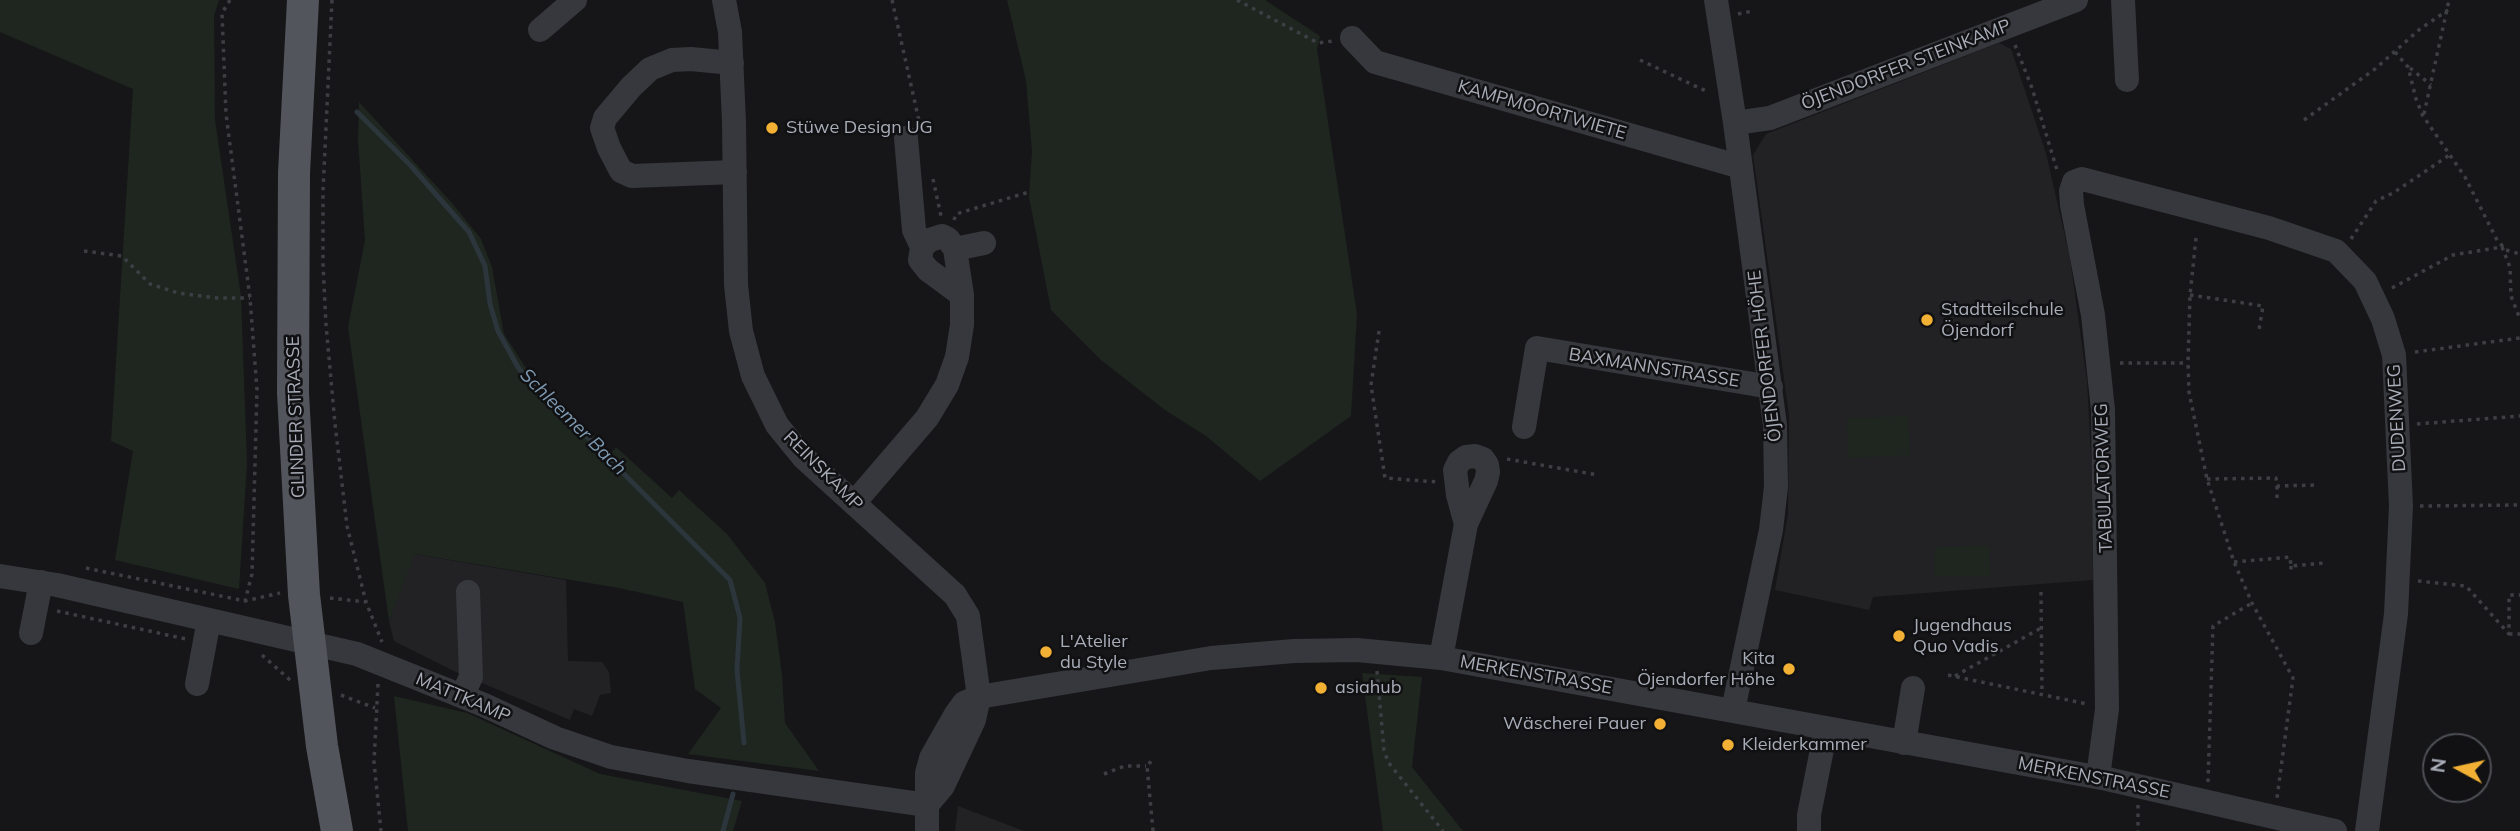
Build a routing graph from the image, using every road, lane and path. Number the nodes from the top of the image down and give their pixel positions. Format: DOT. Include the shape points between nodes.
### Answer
graph roads {
  1 [pos="230,0"];
  2 [pos="303,0"];
  3 [pos="332,0"];
  4 [pos="575,0"];
  5 [pos="724,0"];
  6 [pos="892,0"];
  7 [pos="1237,0"];
  8 [pos="1716,0"];
  9 [pos="2076,0"];
  10 [pos="2123,0"];
  11 [pos="2449,0"];
  12 [pos="2448,10"];
  13 [pos="2008,26"];
  14 [pos="540,30"];
  15 [pos="1352,38"];
  16 [pos="2395,52"];
  17 [pos="1640,60"];
  18 [pos="732,63"];
  19 [pos="2408,67"];
  20 [pos="2127,80"];
  21 [pos="2431,85"];
  22 [pos="1733,114"];
  23 [pos="2423,116"];
  24 [pos="2304,120"];
  25 [pos="914,134"];
  26 [pos="2451,154"];
  27 [pos="1741,167"];
  28 [pos="930,170"];
  29 [pos="735,172"];
  30 [pos="2074,181"];
  31 [pos="1029,192"];
  32 [pos="2196,238"];
  33 [pos="942,243"];
  34 [pos="985,243"];
  35 [pos="2502,247"];
  36 [pos="84,251"];
  37 [pos="2520,254"];
  38 [pos="2341,256"];
  39 [pos="962,295"];
  40 [pos="2190,295"];
  41 [pos="250,298"];
  42 [pos="2373,298"];
  43 [pos="2520,319"];
  44 [pos="2259,330"];
  45 [pos="1379,331"];
  46 [pos="2520,338"];
  47 [pos="2394,355"];
  48 [pos="2188,363"];
  49 [pos="2098,364"];
  50 [pos="1771,387"];
  51 [pos="2520,416"];
  52 [pos="2398,426"];
  53 [pos="1524,427"];
  54 [pos="1487,465"];
  55 [pos="1598,475"];
  56 [pos="2207,479"];
  57 [pos="1456,483"];
  58 [pos="2318,485"];
  59 [pos="2277,486"];
  60 [pos="2277,498"];
  61 [pos="854,503"];
  62 [pos="2520,505"];
  63 [pos="2401,506"];
  64 [pos="1466,524"];
  65 [pos="2234,562"];
  66 [pos="2324,563"];
  67 [pos="77,566"];
  68 [pos="2291,566"];
  69 [pos="2291,574"];
  70 [pos="0,576"];
  71 [pos="2398,578"];
  72 [pos="41,582"];
  73 [pos="468,592"];
  74 [pos="2041,592"];
  75 [pos="2520,595"];
  76 [pos="2252,603"];
  77 [pos="209,620"];
  78 [pos="2041,628"];
  79 [pos="31,633"];
  80 [pos="2509,634"];
  81 [pos="2520,634"];
  82 [pos="310,642"];
  83 [pos="1376,651"];
  84 [pos="1441,658"];
  85 [pos="380,663"];
  86 [pos="1948,675"];
  87 [pos="1955,676"];
  88 [pos="197,684"];
  89 [pos="1913,688"];
  90 [pos="2042,694"];
  91 [pos="462,696"];
  92 [pos="979,697"];
  93 [pos="2106,709"];
  94 [pos="1733,710"];
  95 [pos="1826,729"];
  96 [pos="1904,743"];
  97 [pos="1153,759"];
  98 [pos="1147,766"];
  99 [pos="1104,774"];
  100 [pos="2098,777"];
  101 [pos="2208,802"];
  102 [pos="927,805"];
  103 [pos="2275,817"];
  104 [pos="337,831"];
  105 [pos="381,831"];
  106 [pos="927,831"];
  107 [pos="1153,831"];
  108 [pos="1443,831"];
  109 [pos="1809,831"];
  110 [pos="2335,831"];
  111 [pos="2367,831"];
  1 -- 41 [label="path" via="222,13 226,114"];
  2 -- 82 [label="main road, GLINDER STRASSE" via="294,185 293,379 302,579"];
  3 -- 85 [label="path" via="323,191 326,325 347,526 366,603 382,640"];
  4 -- 14 [label="street"];
  5 -- 18 [label="street, REINSKAMP"];
  6 -- 25 [label="path"];
  7 -- 15 [label="path" via="1318,43"];
  8 -- 22 [label="street, ÖJENDORFER HÖHE"];
  9 -- 13 [label="street, ÖJENDORFER STEINKAMP"];
  10 -- 20 [label="street"];
  11 -- 12 [label="path"];
  12 -- 16 [label="path"];
  12 -- 21 [label="path"];
  13 -- 22 [label="street, ÖJENDORFER STEINKAMP" via="1770,118"];
  13 -- 30 [label="path" via="2057,170"];
  15 -- 27 [label="street, KAMPMOORTWIETE" via="1375,62"];
  16 -- 19 [label="path"];
  16 -- 24 [label="path"];
  17 -- 22 [label="path"];
  18 -- 29 [label="street, REINSKAMP"];
  18 -- 29 [label="street" via="672,60 650,69 605,118 602,128 621,171 632,176"];
  19 -- 21 [label="path"];
  19 -- 23 [label="path"];
  21 -- 23 [label="path"];
  22 -- 27 [label="street, ÖJENDORFER HÖHE"];
  23 -- 26 [label="path"];
  25 -- 33 [label="street" via="914,230"];
  26 -- 35 [label="path"];
  26 -- 38 [label="path" via="2376,201"];
  27 -- 50 [label="street, ÖJENDORFER HÖHE"];
  28 -- 33 [label="path"];
  29 -- 61 [label="street, REINSKAMP" via="736,285 741,331 753,376 777,425 803,457"];
  30 -- 38 [label="street, DUDENWEG" via="2093,181 2270,228"];
  30 -- 49 [label="street, TABULATORWEG" via="2071,205"];
  31 -- 33 [label="path" via="956,214"];
  32 -- 40 [label="path"];
  33 -- 34 [label="street"];
  33 -- 39 [label="street"];
  33 -- 39 [label="street" via="920,260"];
  35 -- 37 [label="path"];
  35 -- 42 [label="path" via="2453,255"];
  35 -- 43 [label="path"];
  36 -- 41 [label="path" via="122,256 150,284 178,293"];
  38 -- 42 [label="street, DUDENWEG" via="2365,281"];
  39 -- 61 [label="street" via="957,357 947,385 927,418"];
  40 -- 44 [label="path" via="2263,306"];
  40 -- 48 [label="path"];
  41 -- 67 [label="path" via="257,390 252,574 245,601"];
  42 -- 47 [label="street, DUDENWEG"];
  45 -- 57 [label="path" via="1371,385 1385,478"];
  46 -- 47 [label="path"];
  47 -- 52 [label="street, DUDENWEG"];
  48 -- 49 [label="path"];
  48 -- 56 [label="path" via="2189,392"];
  49 -- 93 [label="street, TABULATORWEG" via="2104,437"];
  50 -- 53 [label="street, BAXMANNSTRASSE" via="1537,348"];
  50 -- 94 [label="street, ÖJENDORFER HÖHE" via="1776,487 1771,530"];
  51 -- 52 [label="path"];
  52 -- 63 [label="street, DUDENWEG"];
  54 -- 55 [label="path" via="1495,457"];
  54 -- 57 [label="street" via="1483,459 1466,457 1455,470"];
  54 -- 64 [label="street" via="1486,481"];
  56 -- 59 [label="path" via="2277,478"];
  56 -- 65 [label="path"];
  57 -- 64 [label="street"];
  58 -- 59 [label="path"];
  59 -- 60 [label="path"];
  61 -- 92 [label="street, REINSKAMP" via="955,595 968,616"];
  62 -- 63 [label="path"];
  63 -- 71 [label="street, DUDENWEG"];
  64 -- 84 [label="street"];
  65 -- 68 [label="path" via="2290,557"];
  65 -- 76 [label="path"];
  66 -- 68 [label="path"];
  68 -- 69 [label="path"];
  70 -- 72 [label="street, MATTKAMP"];
  71 -- 80 [label="path" via="2466,586"];
  71 -- 111 [label="street, DUDENWEG"];
  72 -- 77 [label="street, MATTKAMP"];
  72 -- 79 [label="street"];
  73 -- 91 [label="street" via="471,677"];
  74 -- 78 [label="path"];
  75 -- 80 [label="path" via="2510,594"];
  76 -- 101 [label="path" via="2213,626"];
  76 -- 103 [label="path" via="2293,678"];
  77 -- 82 [label="street, MATTKAMP"];
  77 -- 88 [label="street"];
  78 -- 87 [label="path"];
  78 -- 90 [label="path"];
  80 -- 81 [label="path"];
  82 -- 85 [label="street, MATTKAMP"];
  82 -- 104 [label="main road, GLINDER STRASSE"];
  83 -- 84 [label="street, MERKENSTRASSE"];
  83 -- 92 [label="street, MERKENSTRASSE" via="1294,651 1211,659"];
  83 -- 108 [label="path" via="1388,762"];
  84 -- 94 [label="street, MERKENSTRASSE"];
  85 -- 91 [label="street, MATTKAMP"];
  85 -- 105 [label="path" via="374,762"];
  86 -- 87 [label="path"];
  87 -- 90 [label="path"];
  89 -- 96 [label="street"];
  90 -- 93 [label="path"];
  91 -- 102 [label="street, MATTKAMP" via="555,738 611,757"];
  92 -- 102 [label="street" via="964,704 937,746 927,773"];
  93 -- 100 [label="street, TABULATORWEG"];
  94 -- 95 [label="street, MERKENSTRASSE"];
  95 -- 96 [label="street, MERKENSTRASSE"];
  95 -- 109 [label="street"];
  96 -- 100 [label="street, MERKENSTRASSE"];
  97 -- 98 [label="path"];
  98 -- 99 [label="path" via="1125,766"];
  98 -- 107 [label="path"];
  100 -- 101 [label="street, MERKENSTRASSE"];
  101 -- 103 [label="street, MERKENSTRASSE"];
  102 -- 106 [label="street"];
  103 -- 110 [label="street, MERKENSTRASSE"];
}
